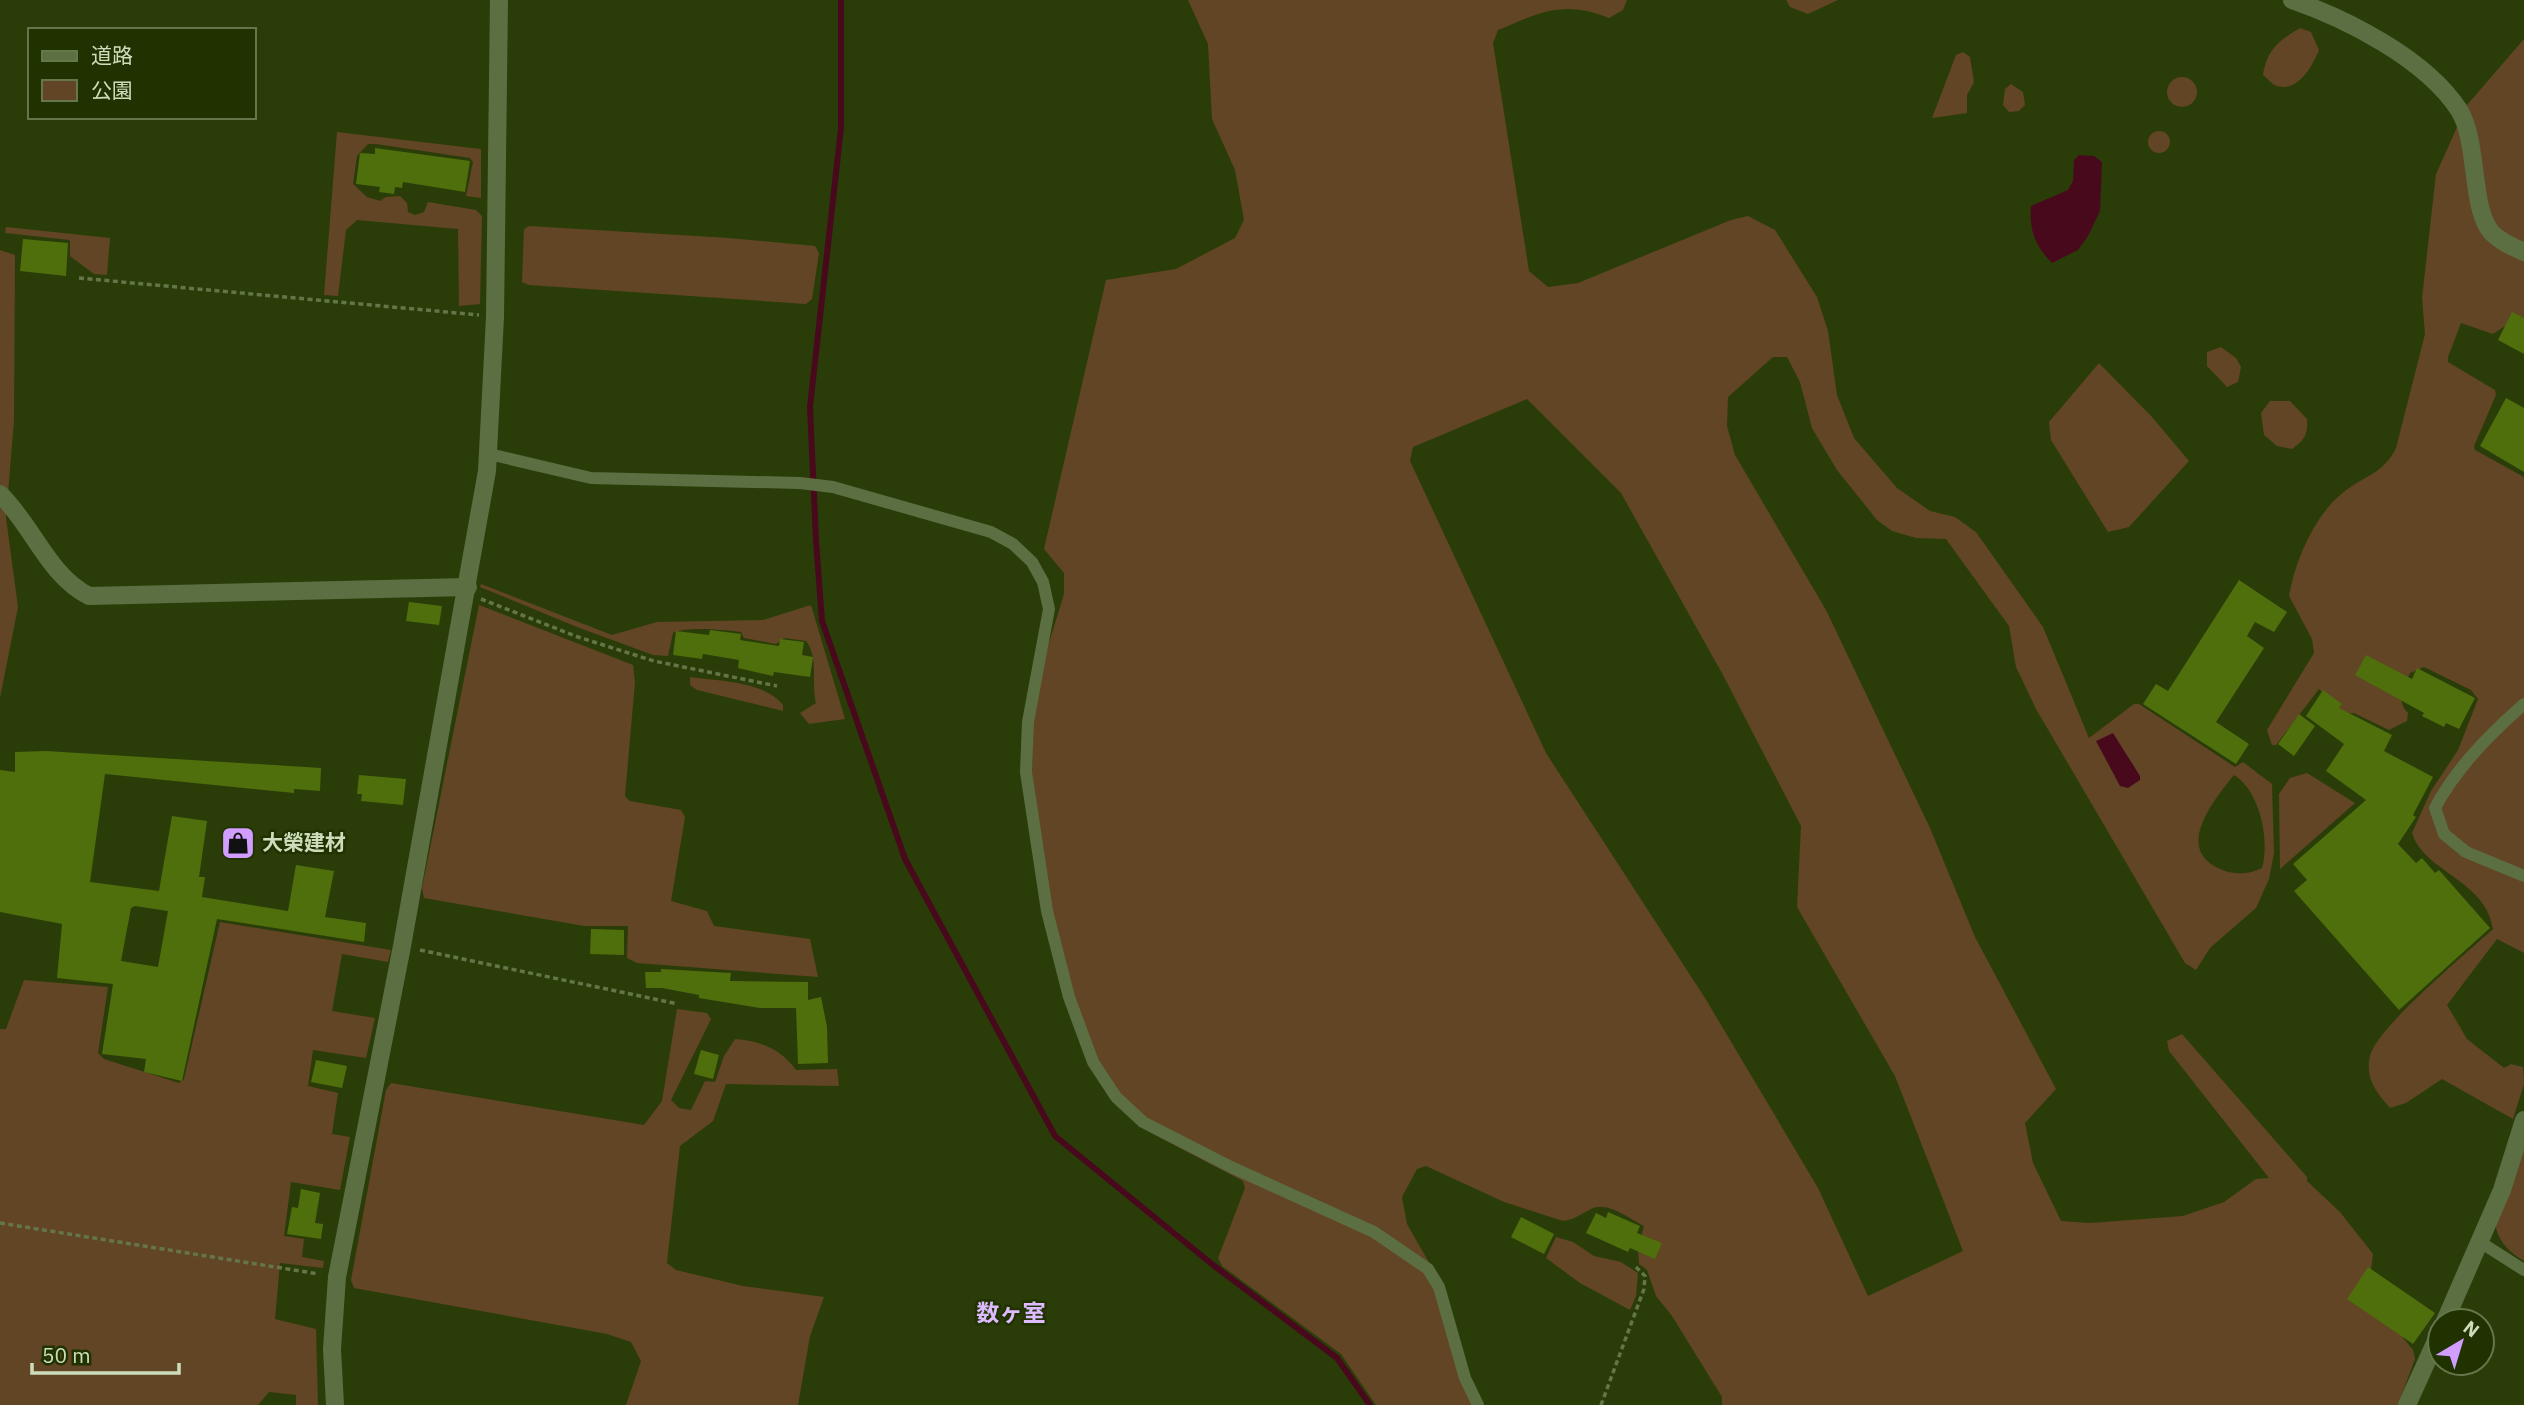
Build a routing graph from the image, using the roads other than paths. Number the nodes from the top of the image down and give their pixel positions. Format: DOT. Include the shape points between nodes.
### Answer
graph roads {
  1 [pos="499,0"];
  2 [pos="2292,0"];
  3 [pos="2524,252"];
  4 [pos="489,454"];
  5 [pos="0,494"];
  6 [pos="468,590"];
  7 [pos="2524,704"];
  8 [pos="2524,876"];
  9 [pos="2524,1120"];
  10 [pos="2480,1242"];
  11 [pos="2524,1270"];
  12 [pos="2451,1307"];
  13 [pos="2426,1363"];
  14 [pos="335,1405"];
  15 [pos="1478,1405"];
  16 [pos="2407,1405"];
  1 -- 4 [label="street"];
  2 -- 3 [label="street" via="2348,21 2439,86 2468,130 2483,212 2491,231"];
  4 -- 6 [label="street"];
  4 -- 15 [label="lane" via="591,478 833,487 991,532 1032,562 1043,582 1049,609 1028,722 1026,772 1047,911 1069,997 1093,1062 1116,1097 1143,1122 1374,1233 1428,1269 1439,1287 1465,1378"];
  5 -- 6 [label="street" via="18,511 61,577 89,596"];
  6 -- 14 [label="street" via="337,1277 332,1349"];
  7 -- 8 [label="lane" via="2493,732 2435,808 2444,834 2466,852"];
  9 -- 10 [label="street"];
  10 -- 11 [label="lane"];
  10 -- 12 [label="street"];
  13 -- 16 [label="street"];
}
